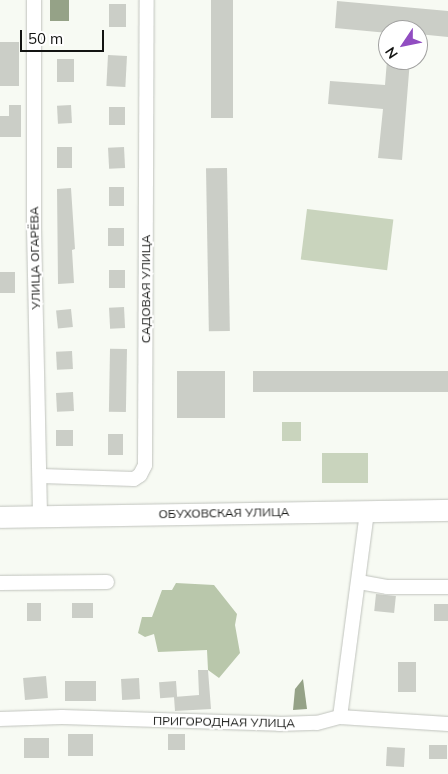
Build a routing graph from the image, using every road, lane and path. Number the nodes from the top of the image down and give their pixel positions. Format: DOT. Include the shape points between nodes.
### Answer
graph roads {
  1 [pos="34,0"];
  2 [pos="147,0"];
  3 [pos="41,476"];
  4 [pos="448,510"];
  5 [pos="367,511"];
  6 [pos="40,515"];
  7 [pos="0,517"];
  8 [pos="107,582"];
  9 [pos="359,582"];
  10 [pos="0,583"];
  11 [pos="448,587"];
  12 [pos="340,718"];
  13 [pos="0,719"];
  14 [pos="448,724"];
  1 -- 3 [label="street, УЛИЦА ОГАРЁВА" via="34,228"];
  2 -- 3 [label="street, САДОВАЯ УЛИЦА" via="145,465 134,479"];
  3 -- 6 [label="street, УЛИЦА ОГАРЁВА"];
  4 -- 5 [label="main road, ОБУХОВСКАЯ УЛИЦА"];
  5 -- 6 [label="main road, ОБУХОВСКАЯ УЛИЦА"];
  5 -- 9 [label="street"];
  6 -- 7 [label="main road, ОБУХОВСКАЯ УЛИЦА"];
  8 -- 10 [label="street"];
  9 -- 11 [label="street" via="388,587"];
  9 -- 12 [label="street"];
  12 -- 13 [label="street, ПРИГОРОДНАЯ УЛИЦА" via="316,723 279,724 62,717"];
  12 -- 14 [label="street, ПРИГОРОДНАЯ УЛИЦА"];
}
